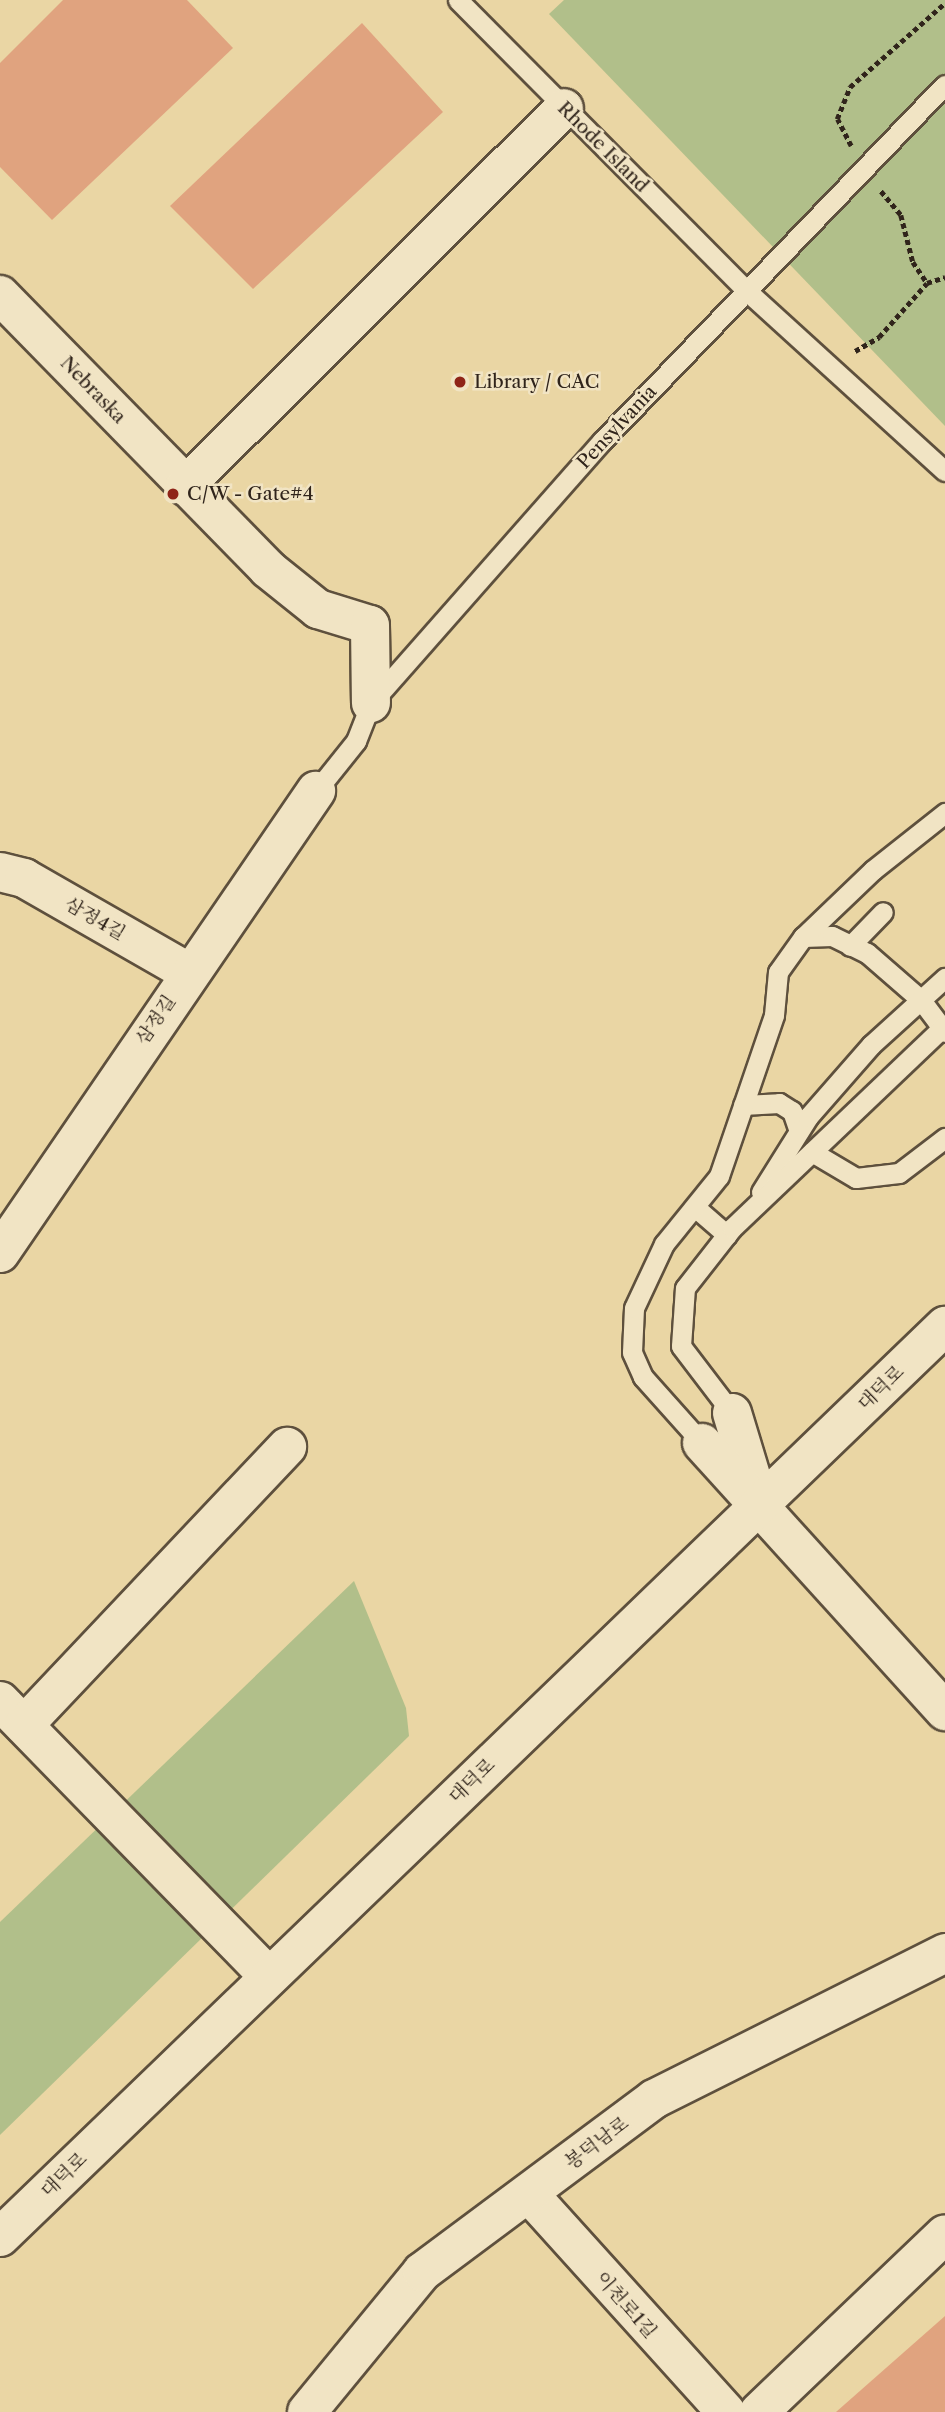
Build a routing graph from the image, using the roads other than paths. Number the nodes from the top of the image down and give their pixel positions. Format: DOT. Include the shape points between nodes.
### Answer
graph roads {
  1 [pos="458,0"];
  2 [pos="945,85"];
  3 [pos="564,108"];
  4 [pos="748,292"];
  5 [pos="0,295"];
  6 [pos="945,471"];
  7 [pos="185,486"];
  8 [pos="371,703"];
  9 [pos="316,791"];
  10 [pos="945,813"];
  11 [pos="0,872"];
  12 [pos="883,912"];
  13 [pos="803,937"];
  14 [pos="850,946"];
  15 [pos="188,972"];
  16 [pos="945,978"];
  17 [pos="921,999"];
  18 [pos="944,1028"];
  19 [pos="743,1105"];
  20 [pos="799,1131"];
  21 [pos="945,1138"];
  22 [pos="813,1152"];
  23 [pos="696,1208"];
  24 [pos="746,1216"];
  25 [pos="727,1235"];
  26 [pos="0,1254"];
  27 [pos="945,1326"];
  28 [pos="732,1413"];
  29 [pos="702,1443"];
  30 [pos="287,1447"];
  31 [pos="759,1505"];
  32 [pos="945,1711"];
  33 [pos="12,1713"];
  34 [pos="945,1953"];
  35 [pos="270,1977"];
  36 [pos="530,2195"];
  37 [pos="945,2234"];
  38 [pos="0,2236"];
  39 [pos="307,2412"];
  40 [pos="726,2412"];
  41 [pos="759,2412"];
  1 -- 3 [label="lane, Rhode Island"];
  2 -- 4 [label="lane, Pensylvania"];
  3 -- 4 [label="lane, Rhode Island"];
  3 -- 7 [label="street"];
  4 -- 6 [label="lane, Rhode Island"];
  4 -- 8 [label="lane, Pensylvania" via="602,441"];
  5 -- 7 [label="street, Nebraska"];
  7 -- 8 [label="street, Nebraska" via="317,609 370,625"];
  8 -- 9 [label="lane, Pensylvania" via="356,741"];
  9 -- 15 [label="street, 삼정길"];
  10 -- 13 [label="lane" via="923,826"];
  11 -- 15 [label="street, 삼정4길" via="24,878"];
  12 -- 14 [label="lane"];
  13 -- 14 [label="lane" via="832,936"];
  13 -- 19 [label="lane" via="778,972 774,1015"];
  14 -- 17 [label="lane"];
  15 -- 26 [label="street, 삼정길"];
  16 -- 17 [label="lane"];
  17 -- 18 [label="lane"];
  17 -- 20 [label="lane" via="871,1045"];
  18 -- 22 [label="lane"];
  19 -- 20 [label="lane" via="779,1103 792,1111"];
  19 -- 23 [label="lane" via="719,1176"];
  20 -- 24 [label="lane"];
  21 -- 22 [label="lane" via="899,1173 856,1178"];
  22 -- 24 [label="lane"];
  23 -- 25 [label="lane"];
  23 -- 29 [label="lane" via="664,1244 634,1308 631,1331 643,1377"];
  24 -- 25 [label="lane"];
  25 -- 28 [label="lane" via="685,1288 680,1323 688,1362"];
  27 -- 31 [label="street, 대덕로"];
  28 -- 31 [label="street"];
  29 -- 31 [label="street"];
  30 -- 33 [label="street"];
  31 -- 32 [label="street"];
  31 -- 35 [label="street, 대덕로"];
  33 -- 35 [label="street"];
  34 -- 36 [label="street, 봉덕남로" via="654,2099"];
  35 -- 38 [label="street, 대덕로"];
  36 -- 39 [label="street, 봉덕남로" via="422,2272"];
  36 -- 40 [label="street, 이천로1길"];
  37 -- 41 [label="street"];
}
